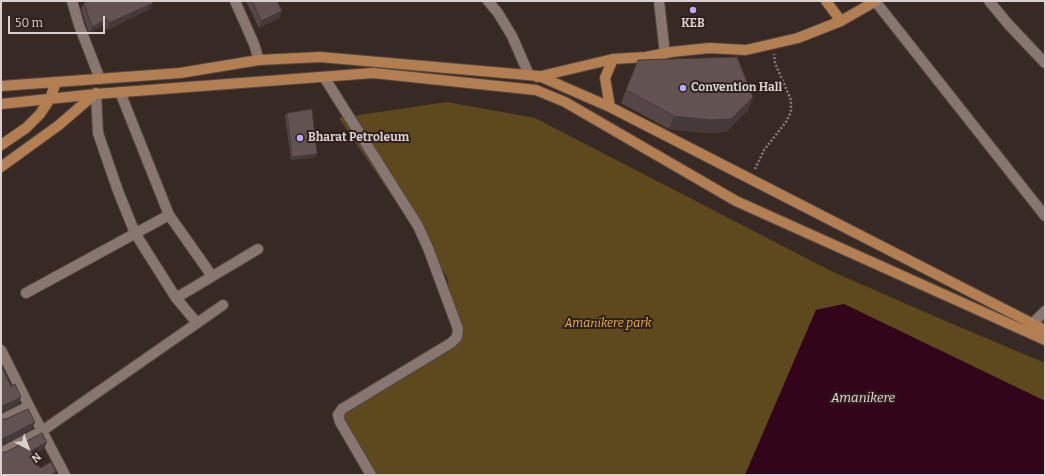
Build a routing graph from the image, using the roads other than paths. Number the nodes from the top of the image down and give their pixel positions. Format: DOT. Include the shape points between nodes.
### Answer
graph roads {
  1 [pos="234,1"];
  2 [pos="488,1"];
  3 [pos="658,1"];
  4 [pos="826,1"];
  5 [pos="875,1"];
  6 [pos="989,1"];
  7 [pos="76,2"];
  8 [pos="841,21"];
  9 [pos="665,54"];
  10 [pos="613,58"];
  11 [pos="260,60"];
  12 [pos="1045,63"];
  13 [pos="534,76"];
  14 [pos="324,77"];
  15 [pos="100,79"];
  16 [pos="56,82"];
  17 [pos="1,86"];
  18 [pos="526,89"];
  19 [pos="120,92"];
  20 [pos="96,94"];
  21 [pos="50,99"];
  22 [pos="1,104"];
  23 [pos="610,106"];
  24 [pos="1,145"];
  25 [pos="1,166"];
  26 [pos="169,215"];
  27 [pos="1045,216"];
  28 [pos="135,233"];
  29 [pos="258,249"];
  30 [pos="212,276"];
  31 [pos="26,293"];
  32 [pos="176,298"];
  33 [pos="223,305"];
  34 [pos="1045,311"];
  35 [pos="196,323"];
  36 [pos="1030,328"];
  37 [pos="1045,330"];
  38 [pos="1045,340"];
  39 [pos="2,356"];
  40 [pos="28,406"];
  41 [pos="1,420"];
  42 [pos="42,431"];
  43 [pos="1,453"];
  44 [pos="65,475"];
  45 [pos="370,475"];
  1 -- 11 [label="street"];
  2 -- 13 [label="street" via="498,13"];
  3 -- 9 [label="street"];
  4 -- 8 [label="main road"];
  5 -- 8 [label="main road"];
  5 -- 27 [label="street"];
  6 -- 12 [label="street"];
  7 -- 15 [label="street" via="79,25"];
  8 -- 9 [label="main road" via="798,38 746,50 709,48"];
  9 -- 10 [label="main road"];
  10 -- 13 [label="main road"];
  10 -- 23 [label="main road" via="605,78"];
  11 -- 13 [label="main road" via="320,57"];
  11 -- 15 [label="main road" via="180,73"];
  13 -- 18 [label="main road"];
  13 -- 23 [label="main road"];
  14 -- 18 [label="main road" via="373,73"];
  14 -- 19 [label="main road"];
  14 -- 45 [label="street" via="418,226 458,329 457,337 451,343 342,409 338,415"];
  15 -- 16 [label="main road"];
  15 -- 20 [label="main road"];
  16 -- 17 [label="main road"];
  16 -- 21 [label="main road"];
  18 -- 36 [label="main road" via="536,90 565,102 736,201"];
  19 -- 20 [label="main road"];
  19 -- 26 [label="street"];
  20 -- 21 [label="main road"];
  20 -- 25 [label="main road" via="59,125"];
  20 -- 28 [label="street" via="98,133"];
  21 -- 22 [label="main road"];
  21 -- 24 [label="main road" via="26,128"];
  23 -- 36 [label="main road"];
  26 -- 28 [label="street"];
  26 -- 30 [label="street"];
  28 -- 31 [label="street"];
  28 -- 32 [label="street"];
  29 -- 30 [label="street"];
  30 -- 32 [label="street"];
  32 -- 35 [label="street"];
  33 -- 35 [label="street"];
  34 -- 36 [label="street"];
  35 -- 42 [label="street"];
  36 -- 37 [label="main road"];
  36 -- 38 [label="main road"];
  39 -- 40 [label="street"];
  40 -- 41 [label="street"];
  40 -- 42 [label="street"];
  42 -- 43 [label="street"];
  42 -- 44 [label="street"];
}
